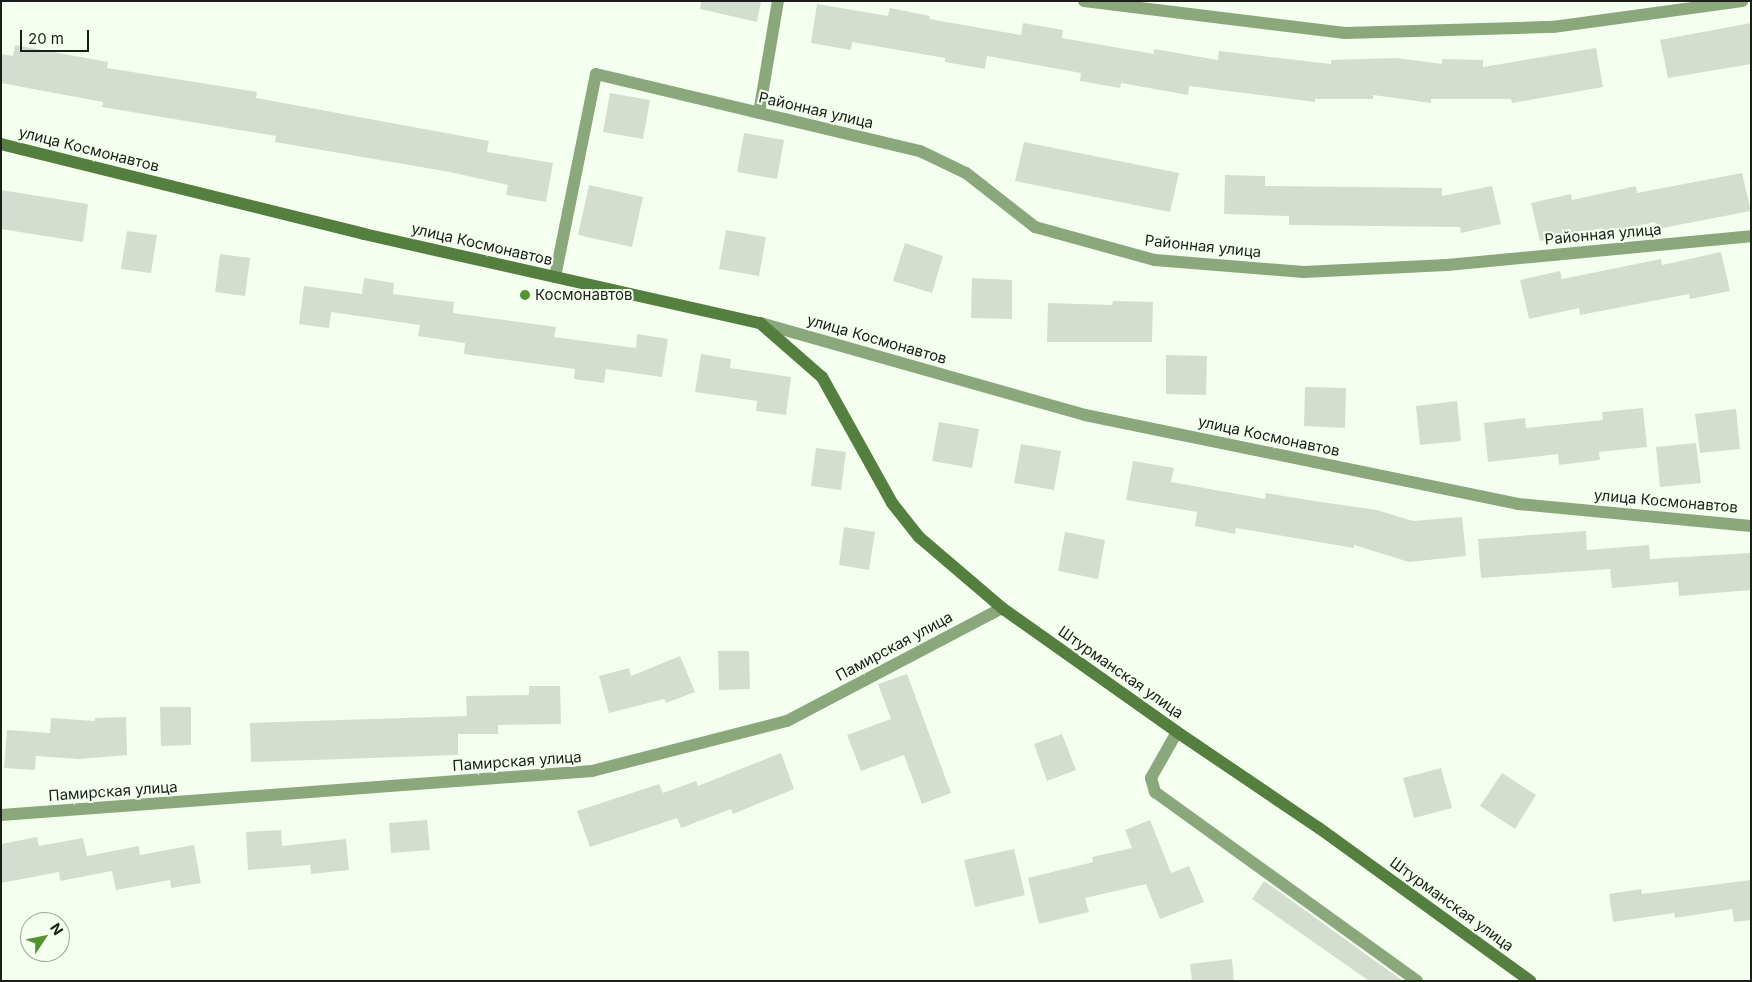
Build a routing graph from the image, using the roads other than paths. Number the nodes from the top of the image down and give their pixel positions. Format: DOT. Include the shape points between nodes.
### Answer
graph roads {
  1 [pos="778,1"];
  2 [pos="1084,1"];
  3 [pos="1742,1"];
  4 [pos="758,113"];
  5 [pos="1,144"];
  6 [pos="1751,236"];
  7 [pos="555,278"];
  8 [pos="760,324"];
  9 [pos="1751,526"];
  10 [pos="1002,608"];
  11 [pos="1177,732"];
  12 [pos="1,815"];
  13 [pos="1417,981"];
  14 [pos="1530,981"];
  1 -- 4 [label="street"];
  2 -- 3 [label="street" via="1345,33 1553,27"];
  4 -- 6 [label="street, Районная улица" via="920,151 966,173 1035,227 1156,260 1304,272 1447,265"];
  4 -- 7 [label="street, Районная улица" via="596,74"];
  5 -- 7 [label="street, улица Космонавтов"];
  7 -- 8 [label="street, улица Космонавтов"];
  8 -- 9 [label="street, улица Космонавтов" via="1085,415 1518,504"];
  8 -- 10 [label="street, Штурманская улица" via="822,376 892,503 918,537"];
  10 -- 11 [label="street, Штурманская улица"];
  10 -- 12 [label="street, Памирская улица" via="787,721 592,771"];
  11 -- 13 [label="street" via="1151,778 1154,792"];
  11 -- 14 [label="street, Штурманская улица" via="1319,828"];
}
